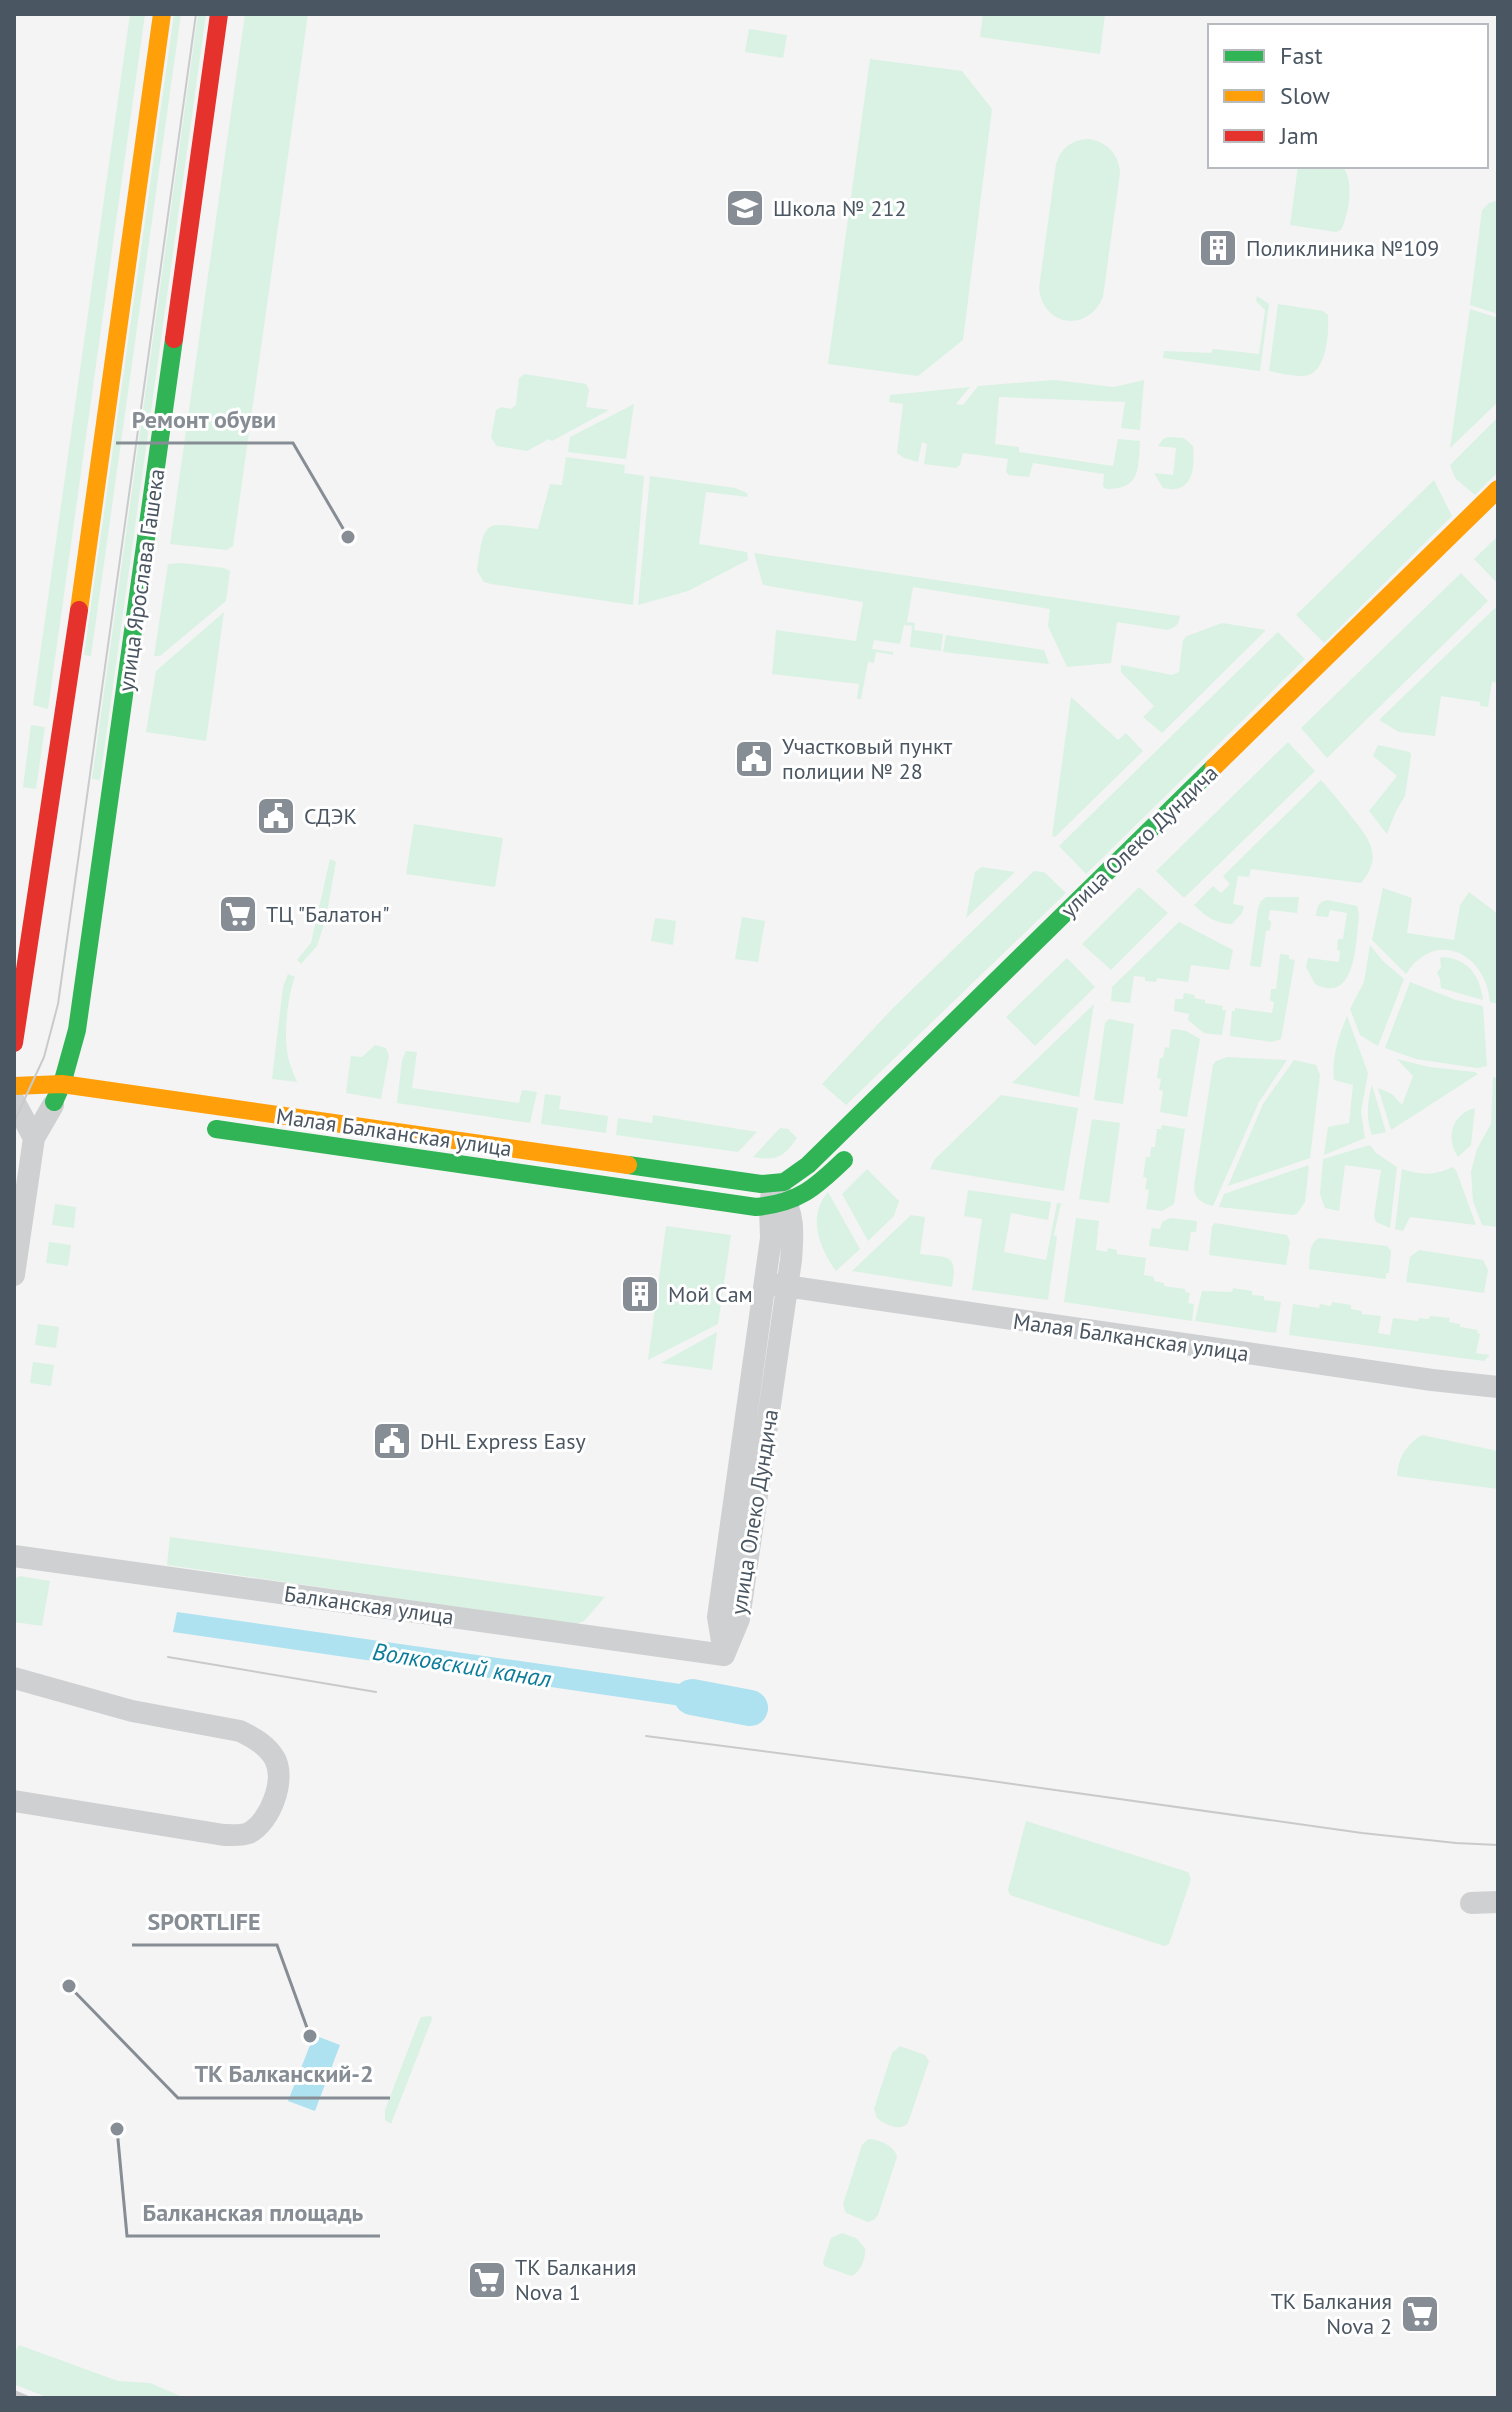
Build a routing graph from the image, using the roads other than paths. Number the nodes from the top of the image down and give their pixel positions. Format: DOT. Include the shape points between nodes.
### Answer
graph roads {
  1 [pos="162,14"];
  2 [pos="219,14"];
  3 [pos="1498,489"];
  4 [pos="14,1043"];
  5 [pos="62,1084"];
  6 [pos="14,1088"];
  7 [pos="14,1101"];
  8 [pos="53,1105"];
  9 [pos="77,1108"];
  10 [pos="205,1127"];
  11 [pos="34,1138"];
  12 [pos="855,1149"];
  13 [pos="777,1197"];
  14 [pos="14,1275"];
  15 [pos="776,1285"];
  16 [pos="1498,1387"];
  17 [pos="14,1556"];
  18 [pos="724,1655"];
  19 [pos="14,1678"];
  20 [pos="14,1801"];
  21 [pos="1498,1902"];
  22 [pos="1471,1903"];
  1 -- 4 [label="street"];
  2 -- 5 [label="street, улица Ярослава Гашека" via="77,1030"];
  3 -- 13 [label="street, улица Олеко Дундича" via="808,1165 784,1182"];
  5 -- 6 [label="street, Малая Балканская улица"];
  5 -- 8 [label="street, улица Ярослава Гашека"];
  5 -- 13 [label="street, Малая Балканская улица" via="750,1183"];
  6 -- 8 [label="street, Малая Балканская улица"];
  7 -- 11 [label="street"];
  8 -- 9 [label="street, Малая Балканская улица"];
  8 -- 11 [label="street, улица Ярослава Гашека"];
  10 -- 13 [label="street, Малая Балканская улица" via="736,1204"];
  11 -- 14 [label="street, улица Ярослава Гашека"];
  12 -- 13 [label="street" via="811,1191"];
  13 -- 15 [label="street, улица Олеко Дундича" via="793,1234"];
  15 -- 16 [label="street, Малая Балканская улица"];
  15 -- 18 [label="street, улица Олеко Дундича" via="718,1617"];
  17 -- 18 [label="street, Балканская улица"];
  19 -- 20 [label="street" via="132,1711 240,1731 266,1748 276,1762 277,1778 275,1801 247,1834 224,1835"];
  21 -- 22 [label="street"];
}
